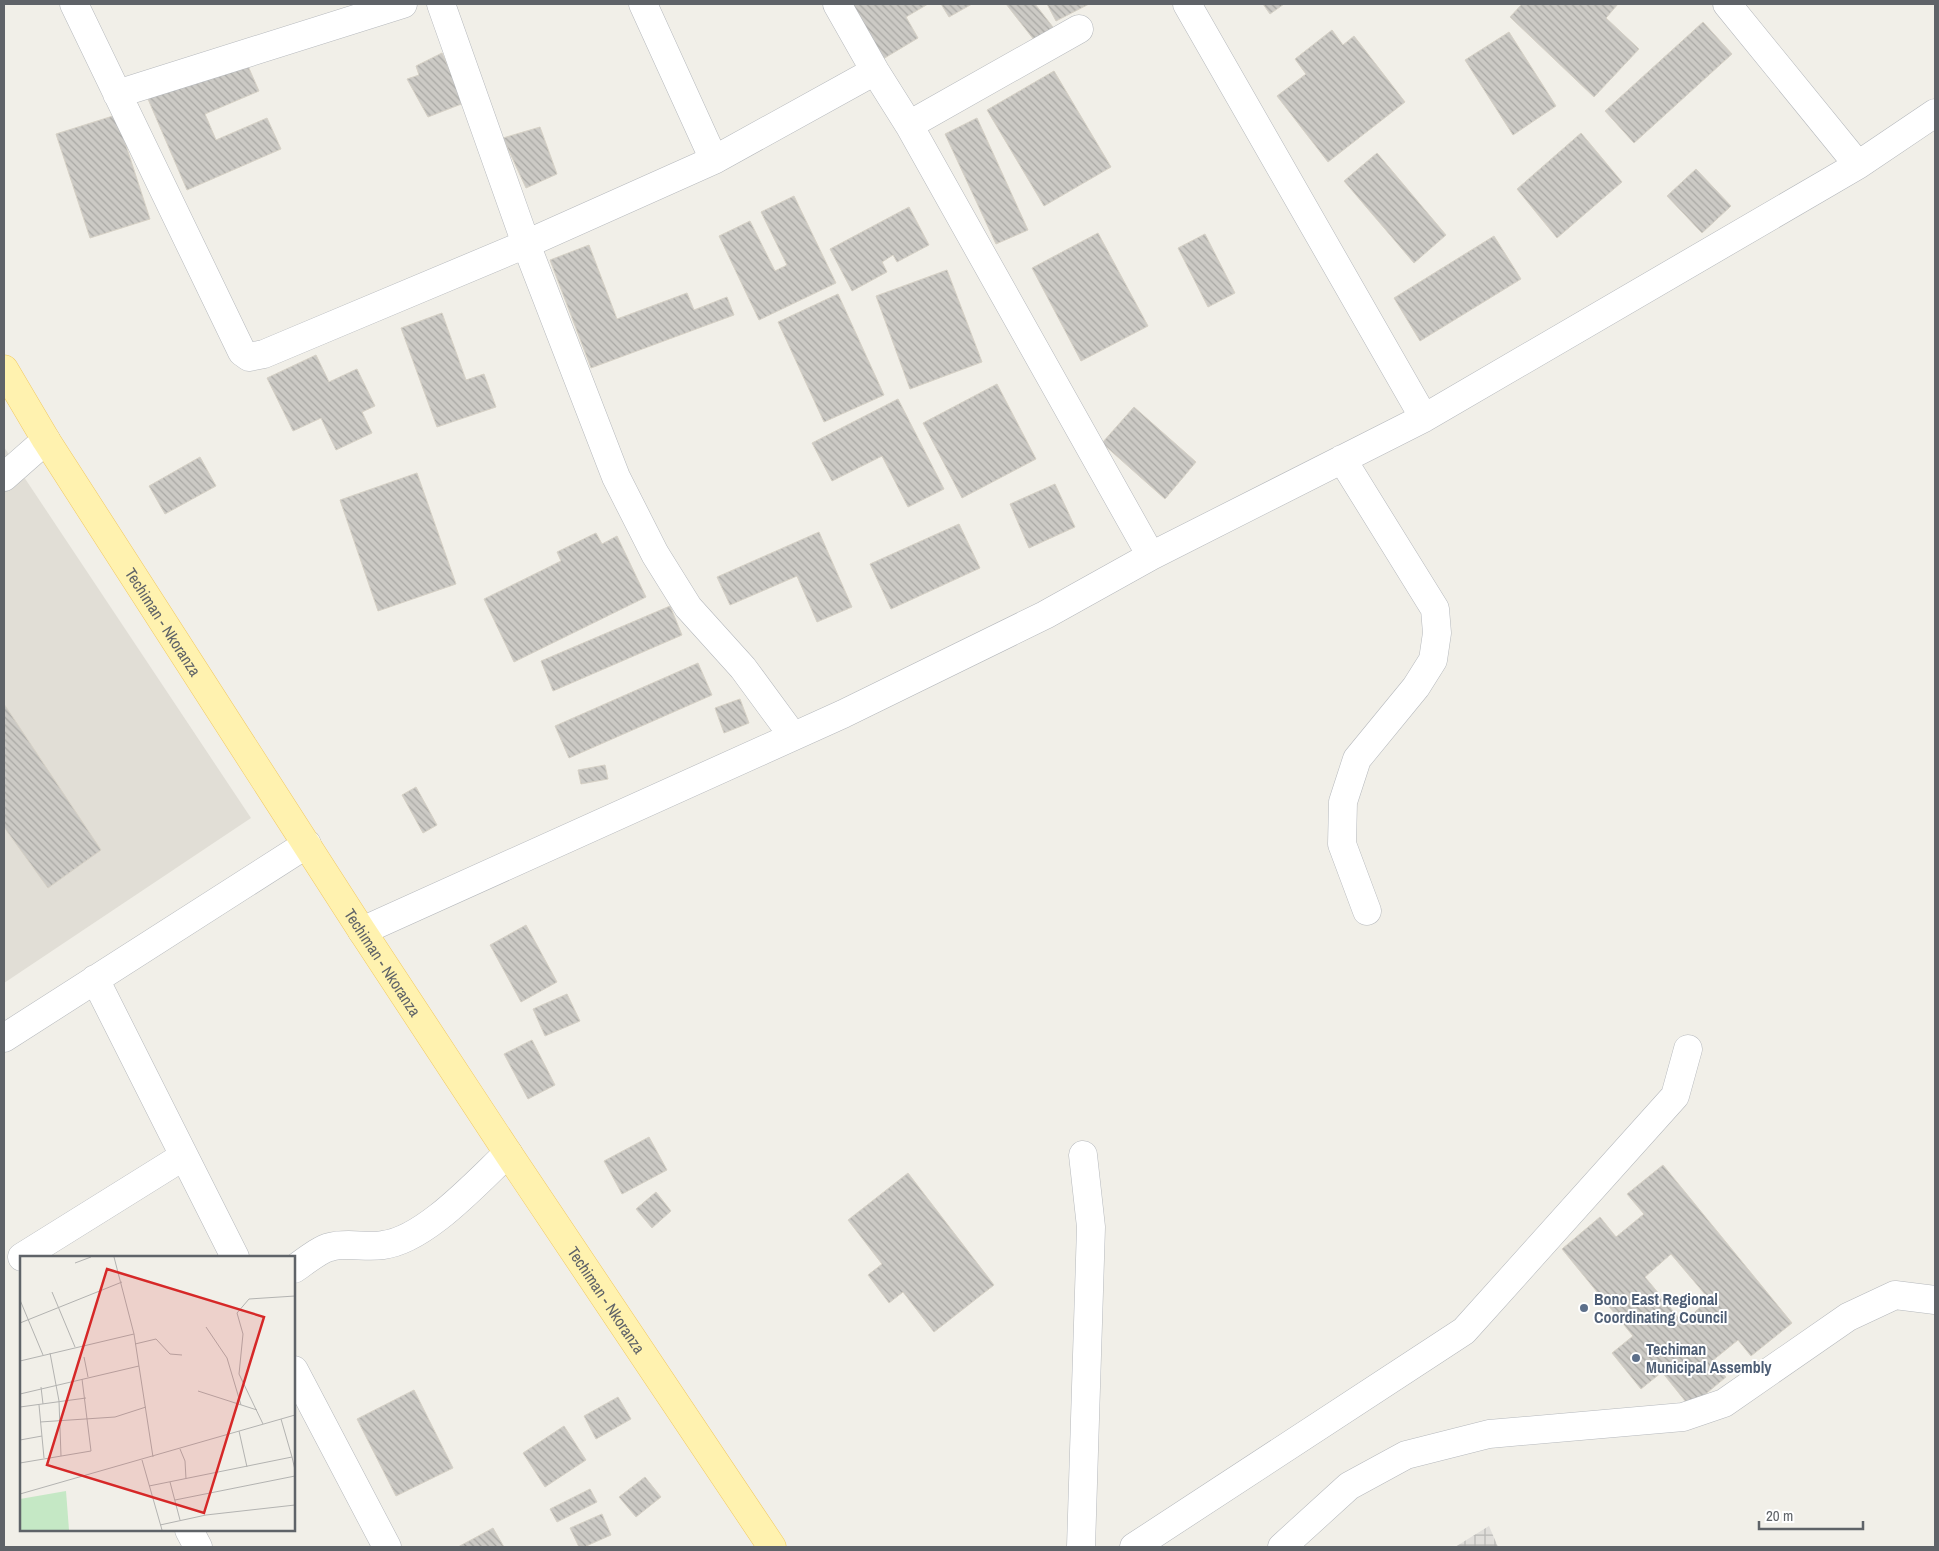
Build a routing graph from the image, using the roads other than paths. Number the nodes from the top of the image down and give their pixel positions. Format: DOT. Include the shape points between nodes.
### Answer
graph roads {
  1 [pos="74,4"];
  2 [pos="403,4"];
  3 [pos="441,4"];
  4 [pos="643,4"];
  5 [pos="837,4"];
  6 [pos="1187,4"];
  7 [pos="1727,4"];
  8 [pos="1079,30"];
  9 [pos="875,71"];
  10 [pos="118,94"];
  11 [pos="1935,113"];
  12 [pos="909,125"];
  13 [pos="714,160"];
  14 [pos="1858,166"];
  15 [pos="526,244"];
  16 [pos="4,369"];
  17 [pos="1424,418"];
  18 [pos="46,440"];
  19 [pos="1342,459"];
  20 [pos="4,477"];
  21 [pos="1151,556"];
  22 [pos="793,736"];
  23 [pos="307,844"];
  24 [pos="1367,911"];
  25 [pos="362,931"];
  26 [pos="95,979"];
  27 [pos="4,1038"];
  28 [pos="1688,1050"];
  29 [pos="508,1153"];
  30 [pos="1083,1155"];
  31 [pos="184,1156"];
  32 [pos="31,1255"];
  33 [pos="234,1256"];
  34 [pos="20,1261"];
  35 [pos="295,1267"];
  36 [pos="4,1269"];
  37 [pos="1935,1300"];
  38 [pos="295,1372"];
  39 [pos="190,1531"];
  40 [pos="198,1547"];
  41 [pos="387,1547"];
  42 [pos="772,1547"];
  43 [pos="1081,1547"];
  44 [pos="1134,1547"];
  45 [pos="1282,1547"];
  1 -- 10 [label="street"];
  2 -- 10 [label="street"];
  3 -- 15 [label="street"];
  4 -- 13 [label="street"];
  5 -- 9 [label="street"];
  6 -- 17 [label="street"];
  7 -- 14 [label="street"];
  8 -- 12 [label="street"];
  9 -- 12 [label="street"];
  9 -- 13 [label="street"];
  10 -- 15 [label="street" via="242,352 249,357 264,354"];
  11 -- 14 [label="street"];
  12 -- 21 [label="street"];
  13 -- 15 [label="street"];
  14 -- 17 [label="street"];
  15 -- 22 [label="street" via="616,477 655,554 688,607 743,668"];
  16 -- 18 [label="main road, Techiman - Nkoranza"];
  17 -- 19 [label="street"];
  18 -- 20 [label="street"];
  18 -- 23 [label="main road, Techiman - Nkoranza"];
  19 -- 21 [label="street"];
  19 -- 24 [label="street" via="1435,610 1437,633 1433,660 1416,687 1357,759 1343,802 1342,844"];
  21 -- 22 [label="street" via="1045,614"];
  22 -- 25 [label="street"];
  23 -- 25 [label="main road, Techiman - Nkoranza"];
  23 -- 26 [label="street"];
  25 -- 29 [label="main road, Techiman - Nkoranza"];
  26 -- 27 [label="street"];
  26 -- 31 [label="street"];
  28 -- 44 [label="street" via="1675,1096 1464,1331"];
  29 -- 35 [label="street" via="417,1233 383,1246 352,1244 328,1247"];
  29 -- 42 [label="main road, Techiman - Nkoranza"];
  30 -- 43 [label="street" via="1092,1227"];
  31 -- 32 [label="street"];
  31 -- 33 [label="street"];
  34 -- 36 [label="street"];
  37 -- 45 [label="street" via="1895,1295 1848,1317 1724,1403 1683,1417 1489,1434 1406,1455 1350,1486"];
  38 -- 41 [label="street"];
  39 -- 40 [label="street"];
}
